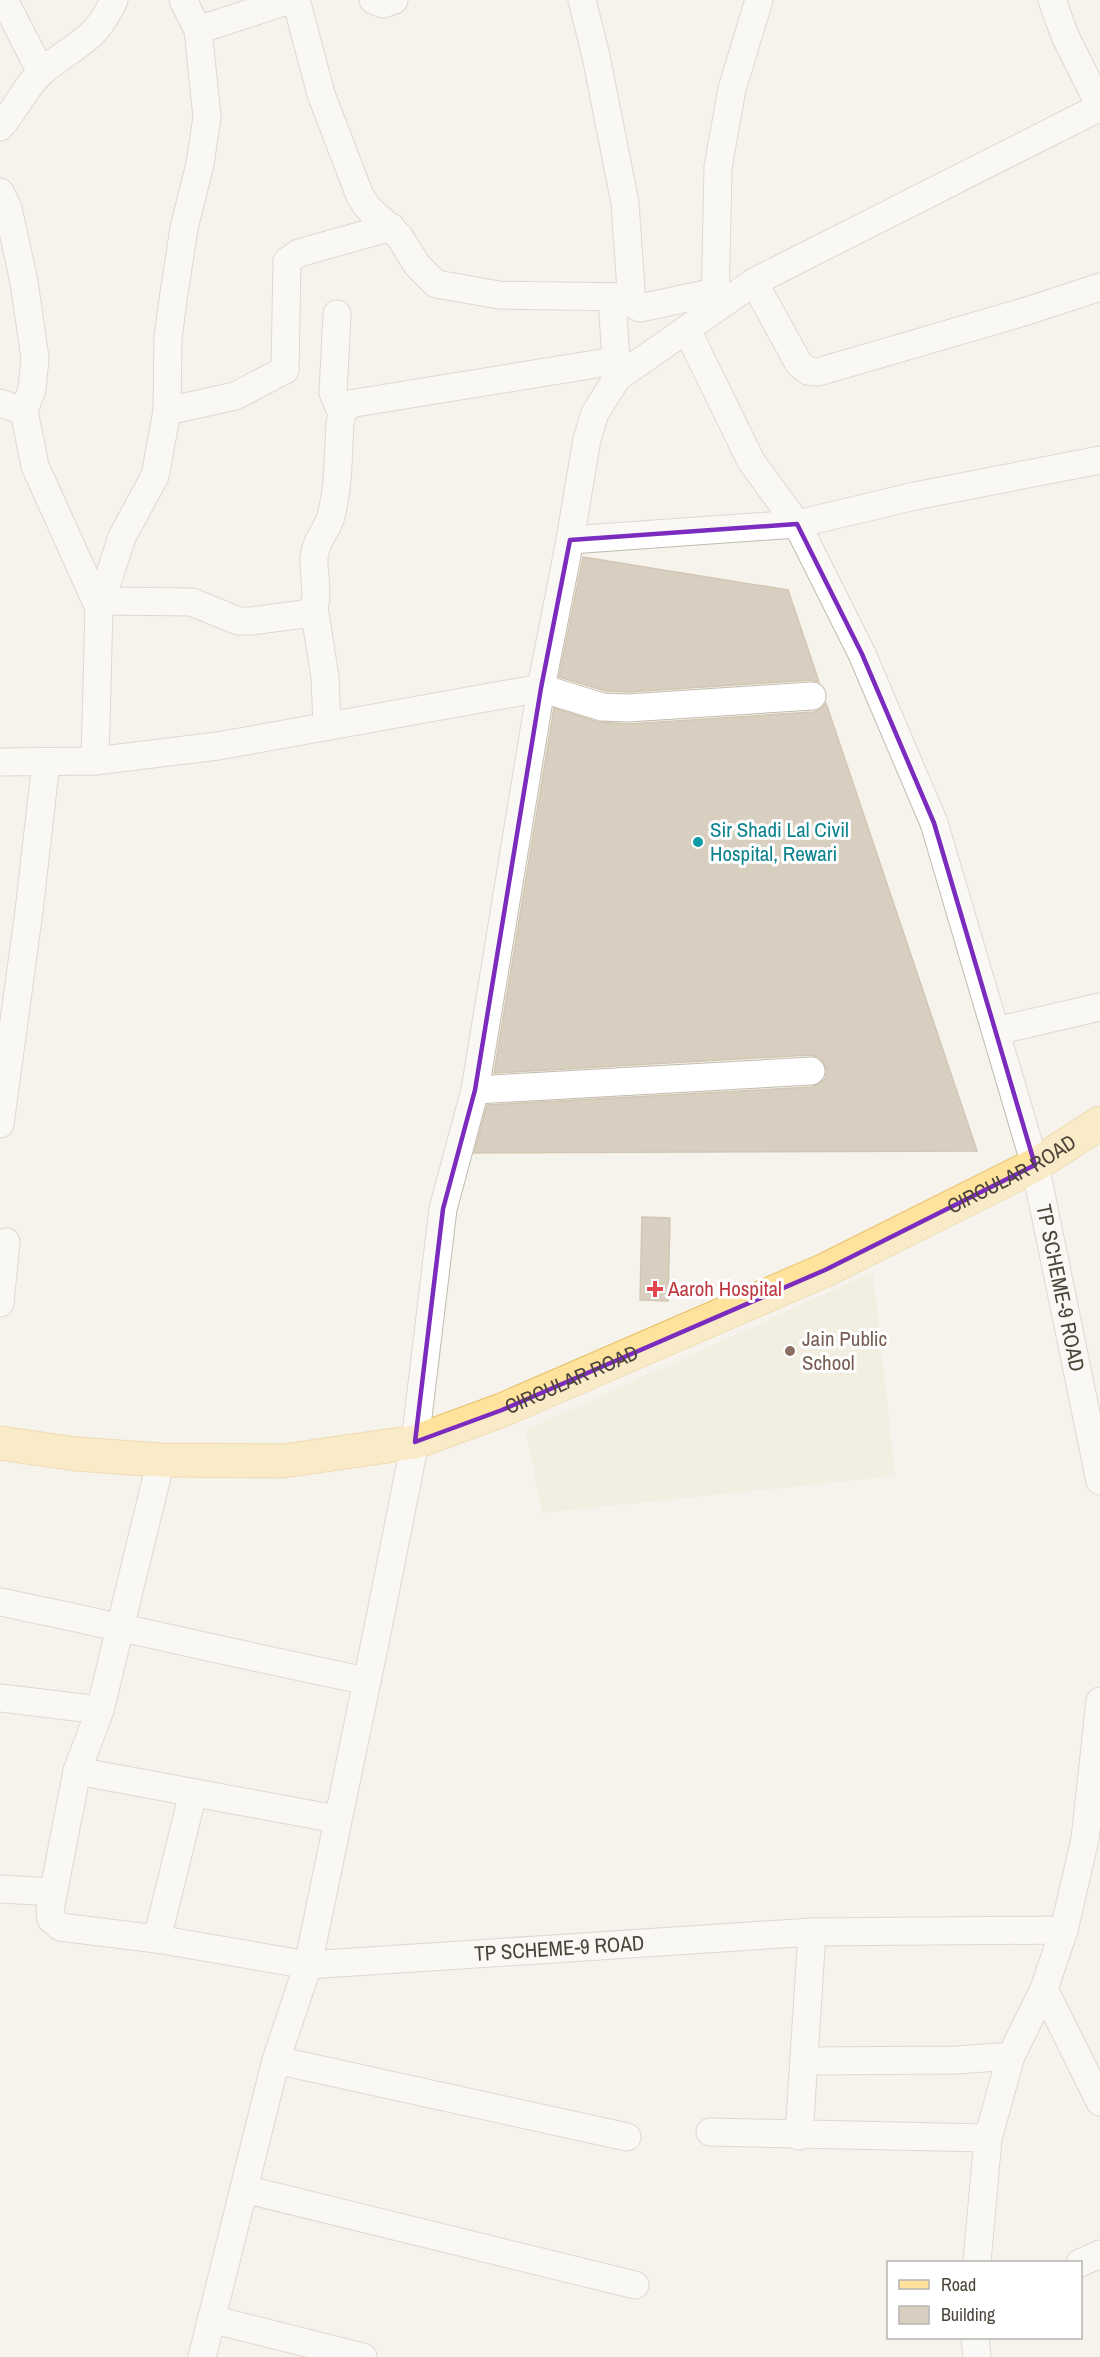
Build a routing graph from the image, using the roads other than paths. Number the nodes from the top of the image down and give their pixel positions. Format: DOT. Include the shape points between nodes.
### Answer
graph roads {
  1 [pos="4,0"];
  2 [pos="114,0"];
  3 [pos="183,0"];
  4 [pos="290,0"];
  5 [pos="296,0"];
  6 [pos="373,0"];
  7 [pos="394,0"];
  8 [pos="582,0"];
  9 [pos="759,0"];
  10 [pos="1052,0"];
  11 [pos="198,30"];
  12 [pos="41,72"];
  13 [pos="1100,107"];
  14 [pos="0,127"];
  15 [pos="0,192"];
  16 [pos="391,227"];
  17 [pos="754,282"];
  18 [pos="1100,287"];
  19 [pos="621,297"];
  20 [pos="715,300"];
  21 [pos="337,314"];
  22 [pos="687,330"];
  23 [pos="616,369"];
  24 [pos="12,407"];
  25 [pos="167,411"];
  26 [pos="342,414"];
  27 [pos="1100,460"];
  28 [pos="797,524"];
  29 [pos="570,540"];
  30 [pos="100,604"];
  31 [pos="314,608"];
  32 [pos="541,688"];
  33 [pos="812,696"];
  34 [pos="327,725"];
  35 [pos="95,761"];
  36 [pos="0,762"];
  37 [pos="46,762"];
  38 [pos="1100,1007"];
  39 [pos="996,1031"];
  40 [pos="811,1071"];
  41 [pos="475,1090"];
  42 [pos="1100,1123"];
  43 [pos="0,1124"];
  44 [pos="1035,1165"];
  45 [pos="6,1242"];
  46 [pos="0,1303"];
  47 [pos="414,1442"];
  48 [pos="0,1443"];
  49 [pos="161,1460"];
  50 [pos="1100,1481"];
  51 [pos="0,1602"];
  52 [pos="119,1626"];
  53 [pos="367,1681"];
  54 [pos="0,1698"];
  55 [pos="1100,1701"];
  56 [pos="100,1710"];
  57 [pos="77,1771"];
  58 [pos="193,1793"];
  59 [pos="336,1819"];
  60 [pos="1092,1837"];
  61 [pos="0,1889"];
  62 [pos="53,1892"];
  63 [pos="1064,1930"];
  64 [pos="812,1932"];
  65 [pos="157,1939"];
  66 [pos="308,1965"];
  67 [pos="1044,1989"];
  68 [pos="1011,2056"];
  69 [pos="276,2061"];
  70 [pos="804,2061"];
  71 [pos="1100,2102"];
  72 [pos="710,2132"];
  73 [pos="799,2136"];
  74 [pos="627,2137"];
  75 [pos="988,2138"];
  76 [pos="244,2189"];
  77 [pos="1100,2254"];
  78 [pos="977,2261"];
  79 [pos="1082,2262"];
  80 [pos="635,2285"];
  81 [pos="211,2319"];
  82 [pos="975,2339"];
  83 [pos="202,2357"];
  84 [pos="363,2357"];
  85 [pos="977,2357"];
  1 -- 12 [label="street"];
  2 -- 12 [label="street" via="104,23"];
  3 -- 11 [label="street"];
  4 -- 11 [label="street"];
  5 -- 16 [label="street" via="321,94 360,196"];
  6 -- 7 [label="street" via="383,4"];
  8 -- 19 [label="street" via="625,203"];
  9 -- 20 [label="street" via="732,89 718,167"];
  10 -- 13 [label="street"];
  11 -- 25 [label="street" via="207,117 184,228 168,338"];
  12 -- 14 [label="street"];
  13 -- 17 [label="street"];
  15 -- 24 [label="street" via="8,208 24,282 35,358 32,389"];
  16 -- 19 [label="street" via="417,265 436,284 499,295"];
  16 -- 25 [label="street" via="298,253 287,261 285,370 235,396"];
  17 -- 18 [label="street" via="799,364 818,372"];
  17 -- 20 [label="street"];
  19 -- 20 [label="street" via="640,308"];
  19 -- 23 [label="street"];
  20 -- 22 [label="street"];
  21 -- 26 [label="street" via="333,393"];
  22 -- 23 [label="street"];
  22 -- 28 [label="street, TP SCHEME-9 ROAD" via="751,461"];
  23 -- 26 [label="street" via="354,402"];
  23 -- 29 [label="street" via="587,439"];
  24 -- 30 [label="street" via="35,466"];
  25 -- 30 [label="street" via="155,476 122,537"];
  26 -- 31 [label="street" via="335,499 314,558"];
  27 -- 28 [label="street" via="915,496"];
  28 -- 29 [label="street"];
  28 -- 39 [label="street, TP SCHEME-9 ROAD" via="862,654 934,823"];
  29 -- 32 [label="street"];
  30 -- 31 [label="street" via="192,602 238,621 304,614"];
  30 -- 35 [label="street"];
  31 -- 34 [label="street" via="325,677"];
  32 -- 33 [label="street" via="602,706 628,708"];
  32 -- 34 [label="street"];
  32 -- 41 [label="street"];
  34 -- 35 [label="street" via="218,746"];
  35 -- 37 [label="street"];
  36 -- 37 [label="street"];
  37 -- 43 [label="street"];
  38 -- 39 [label="street"];
  39 -- 44 [label="street, TP SCHEME-9 ROAD"];
  40 -- 41 [label="street"];
  41 -- 47 [label="street" via="443,1209"];
  42 -- 44 [label="main road, CIRCULAR ROAD"];
  44 -- 47 [label="main road, CIRCULAR ROAD" via="825,1270 502,1410"];
  44 -- 50 [label="street, TP SCHEME-9 ROAD"];
  45 -- 46 [label="street"];
  47 -- 49 [label="main road, CIRCULAR ROAD" via="283,1461"];
  47 -- 53 [label="street"];
  48 -- 49 [label="main road, CIRCULAR ROAD"];
  49 -- 52 [label="street, TP SCHEME-9 ROAD"];
  51 -- 52 [label="street"];
  52 -- 53 [label="street"];
  52 -- 56 [label="street, TP SCHEME-9 ROAD"];
  53 -- 59 [label="street"];
  54 -- 56 [label="street"];
  55 -- 60 [label="street"];
  56 -- 57 [label="street, TP SCHEME-9 ROAD"];
  57 -- 58 [label="street"];
  57 -- 62 [label="street, TP SCHEME-9 ROAD"];
  58 -- 59 [label="street"];
  58 -- 65 [label="street"];
  59 -- 66 [label="street"];
  60 -- 63 [label="street"];
  61 -- 62 [label="street"];
  62 -- 65 [label="street, TP SCHEME-9 ROAD" via="51,1918 60,1927"];
  63 -- 64 [label="street, TP SCHEME-9 ROAD"];
  63 -- 67 [label="street"];
  64 -- 66 [label="street, TP SCHEME-9 ROAD"];
  64 -- 70 [label="street"];
  65 -- 66 [label="street, TP SCHEME-9 ROAD"];
  66 -- 69 [label="street"];
  67 -- 68 [label="street"];
  67 -- 71 [label="street"];
  68 -- 70 [label="street"];
  68 -- 75 [label="street"];
  69 -- 74 [label="street"];
  69 -- 76 [label="street"];
  70 -- 73 [label="street"];
  72 -- 73 [label="street"];
  73 -- 75 [label="street"];
  75 -- 78 [label="street"];
  76 -- 80 [label="street"];
  76 -- 81 [label="street"];
  77 -- 79 [label="street"];
  81 -- 83 [label="street"];
  81 -- 84 [label="street"];
  82 -- 85 [label="street"];
}
